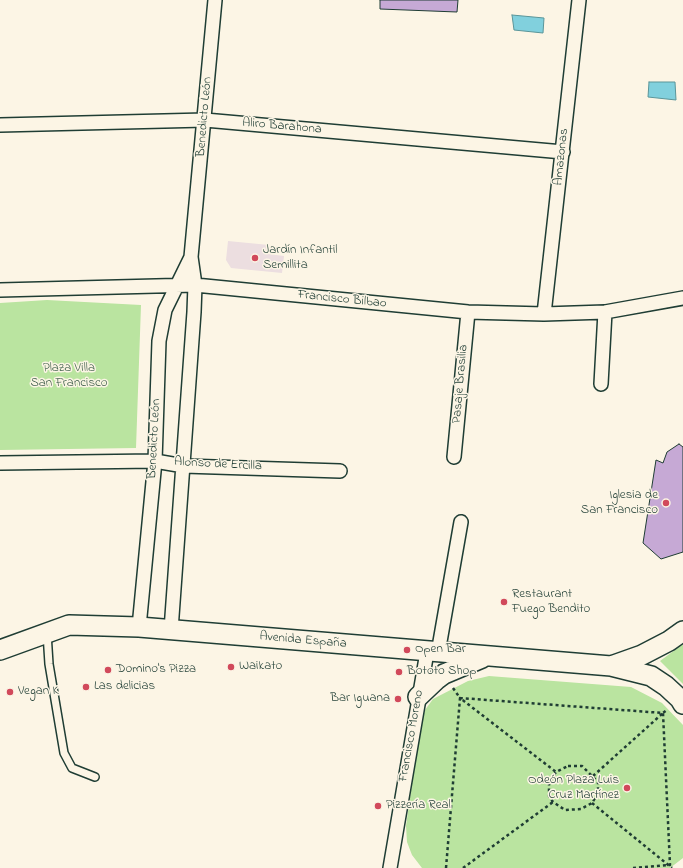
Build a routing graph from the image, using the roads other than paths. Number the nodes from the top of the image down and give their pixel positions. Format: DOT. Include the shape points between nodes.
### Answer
graph roads {
  1 [pos="215,0"];
  2 [pos="579,0"];
  3 [pos="205,120"];
  4 [pos="0,124"];
  5 [pos="563,152"];
  6 [pos="191,257"];
  7 [pos="177,285"];
  8 [pos="195,285"];
  9 [pos="0,290"];
  10 [pos="683,298"];
  11 [pos="468,312"];
  12 [pos="605,312"];
  13 [pos="544,314"];
  14 [pos="601,384"];
  15 [pos="454,457"];
  16 [pos="155,461"];
  17 [pos="0,463"];
  18 [pos="184,466"];
  19 [pos="340,470"];
  20 [pos="461,522"];
  21 [pos="139,627"];
  22 [pos="171,630"];
  23 [pos="683,631"];
  24 [pos="47,633"];
  25 [pos="0,650"];
  26 [pos="433,652"];
  27 [pos="487,657"];
  28 [pos="611,666"];
  29 [pos="418,697"];
  30 [pos="681,701"];
  31 [pos="94,776"];
  32 [pos="392,866"];
  1 -- 3 [label="street, Benedicto León"];
  2 -- 5 [label="street, Amazonas"];
  3 -- 4 [label="street, Aliro Barahona"];
  3 -- 5 [label="street, Aliro Barahona"];
  3 -- 6 [label="street, Benedicto León"];
  5 -- 13 [label="street, Amazonas"];
  6 -- 7 [label="street, Benedicto León"];
  6 -- 8 [label="street, Benedicto León"];
  7 -- 8 [label="street, Francisco Bilbao"];
  7 -- 9 [label="street, Francisco Bilbao"];
  7 -- 16 [label="street, Benedicto León" via="166,310 159,341"];
  8 -- 11 [label="street, Francisco Bilbao"];
  8 -- 18 [label="street, Benedicto León"];
  10 -- 12 [label="street, Francisco Bilbao"];
  11 -- 13 [label="street, Francisco Bilbao"];
  11 -- 15 [label="street, Pasaje Brasilia"];
  12 -- 13 [label="street, Francisco Bilbao"];
  12 -- 14 [label="street"];
  16 -- 17 [label="street, Alonso de Ercilla"];
  16 -- 18 [label="street, Alonso de Ercilla"];
  16 -- 21 [label="street, Benedicto León"];
  18 -- 19 [label="street, Alonso de Ercilla"];
  18 -- 22 [label="street, Benedicto León"];
  20 -- 26 [label="street"];
  21 -- 22 [label="main road, Avenida España"];
  21 -- 24 [label="main road, Avenida España" via="69,625"];
  22 -- 26 [label="main road, Avenida España"];
  23 -- 28 [label="main road, Avenida España" via="642,655"];
  24 -- 25 [label="main road, Avenida España"];
  24 -- 31 [label="lane" via="49,664 64,753 72,768"];
  26 -- 27 [label="main road, Avenida España"];
  26 -- 29 [label="street, Francisco Moreno"];
  27 -- 28 [label="main road, Avenida España"];
  27 -- 29 [label="main road" via="444,674"];
  28 -- 30 [label="main road, Avenida España" via="651,676"];
  29 -- 32 [label="street, Francisco Moreno"];
}
